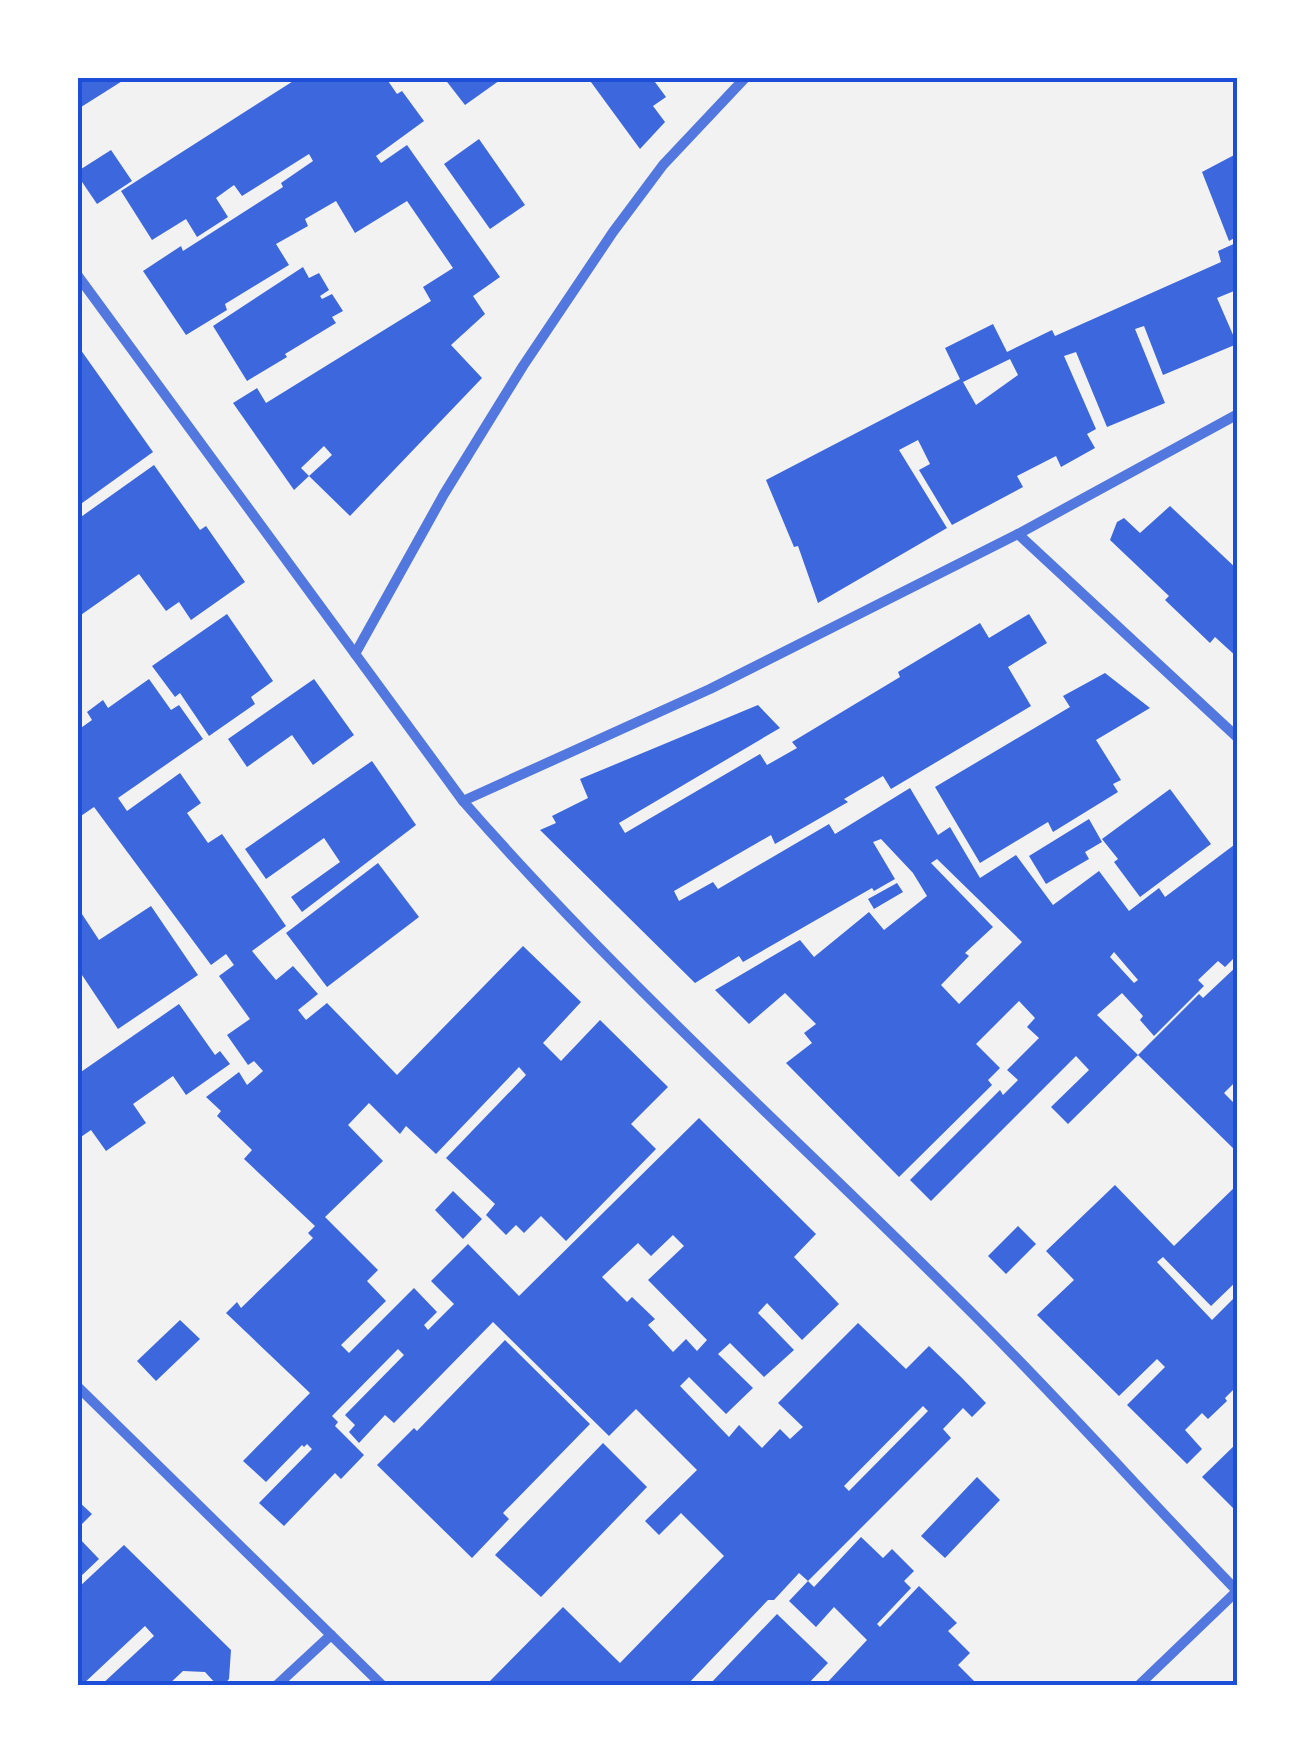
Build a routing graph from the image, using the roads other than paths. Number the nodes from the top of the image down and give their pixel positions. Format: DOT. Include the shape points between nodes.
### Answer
graph roads {
  1 [pos="745,78"];
  2 [pos="78,276"];
  3 [pos="1238,414"];
  4 [pos="1018,534"];
  5 [pos="355,654"];
  6 [pos="1238,738"];
  7 [pos="463,801"];
  8 [pos="78,1387"];
  9 [pos="1237,1592"];
  10 [pos="331,1635"];
  11 [pos="276,1686"];
  12 [pos="382,1686"];
  13 [pos="1138,1686"];
  1 -- 5 [label="street" via="662,165 612,232 444,494"];
  2 -- 5 [label="street"];
  3 -- 4 [label="street"];
  4 -- 6 [label="street"];
  4 -- 7 [label="street" via="710,689"];
  5 -- 7 [label="street"];
  7 -- 9 [label="street" via="632,980 994,1334"];
  8 -- 10 [label="street"];
  9 -- 13 [label="street"];
  10 -- 11 [label="street"];
  10 -- 12 [label="street"];
}
